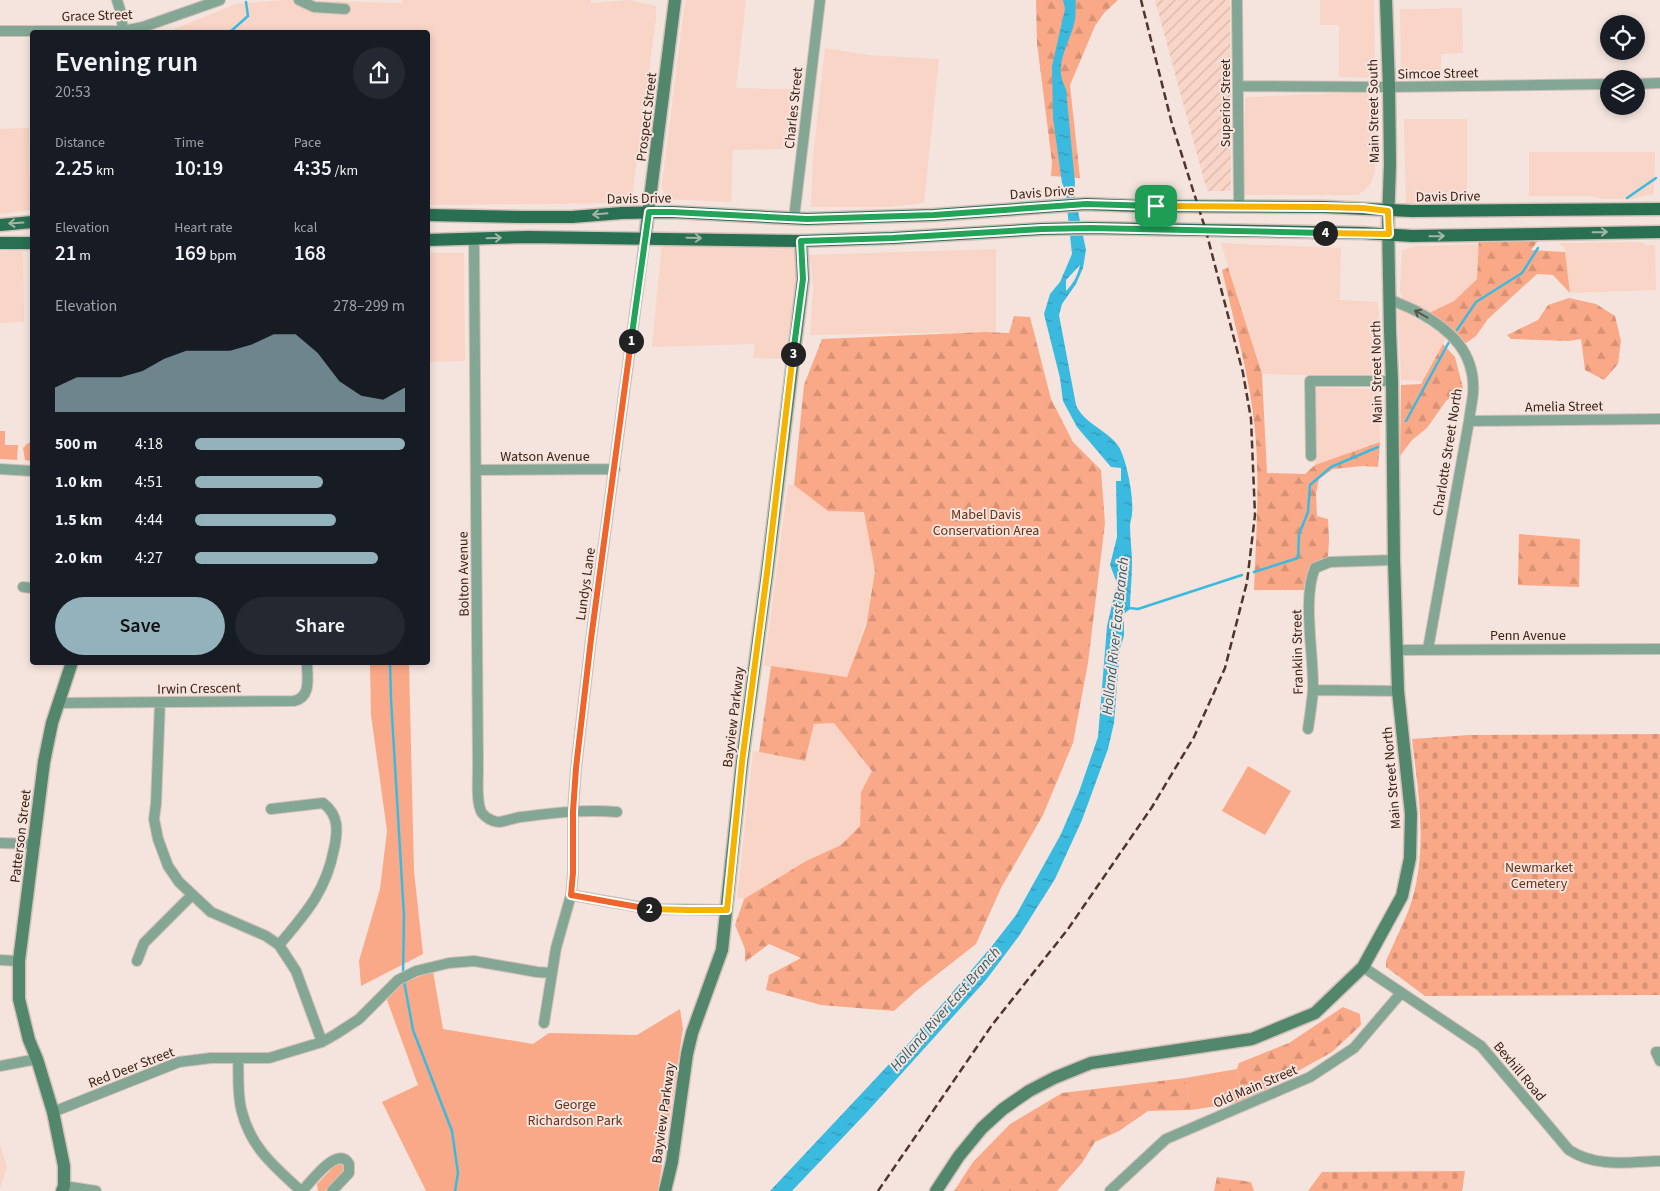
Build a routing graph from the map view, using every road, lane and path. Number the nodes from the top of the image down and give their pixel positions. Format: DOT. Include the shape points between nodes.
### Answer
graph roads {
  1 [pos="117,0"];
  2 [pos="220,0"];
  3 [pos="299,0"];
  4 [pos="675,0"];
  5 [pos="820,0"];
  6 [pos="1237,0"];
  7 [pos="1386,0"];
  8 [pos="345,9"];
  9 [pos="123,30"];
  10 [pos="131,30"];
  11 [pos="0,31"];
  12 [pos="30,31"];
  13 [pos="1660,83"];
  14 [pos="1600,84"];
  15 [pos="1645,84"];
  16 [pos="1239,86"];
  17 [pos="1389,87"];
  18 [pos="1239,206"];
  19 [pos="1660,208"];
  20 [pos="649,212"];
  21 [pos="430,215"];
  22 [pos="794,218"];
  23 [pos="30,222"];
  24 [pos="1388,222"];
  25 [pos="0,225"];
  26 [pos="1660,232"];
  27 [pos="645,238"];
  28 [pos="474,239"];
  29 [pos="430,240"];
  30 [pos="801,241"];
  31 [pos="0,243"];
  32 [pos="30,243"];
  33 [pos="1390,300"];
  34 [pos="1392,381"];
  35 [pos="1660,419"];
  36 [pos="1468,421"];
  37 [pos="1311,456"];
  38 [pos="0,469"];
  39 [pos="614,469"];
  40 [pos="476,470"];
  41 [pos="30,471"];
  42 [pos="1394,560"];
  43 [pos="1428,649"];
  44 [pos="1660,649"];
  45 [pos="1397,650"];
  46 [pos="71,665"];
  47 [pos="307,665"];
  48 [pos="1313,690"];
  49 [pos="1398,691"];
  50 [pos="59,702"];
  51 [pos="160,702"];
  52 [pos="1308,729"];
  53 [pos="271,809"];
  54 [pos="573,811"];
  55 [pos="617,812"];
  56 [pos="0,843"];
  57 [pos="35,844"];
  58 [pos="192,895"];
  59 [pos="571,895"];
  60 [pos="727,910"];
  61 [pos="279,945"];
  62 [pos="0,960"];
  63 [pos="19,961"];
  64 [pos="136,961"];
  65 [pos="1363,967"];
  66 [pos="552,973"];
  67 [pos="1401,992"];
  68 [pos="544,1023"];
  69 [pos="322,1042"];
  70 [pos="1660,1052"];
  71 [pos="37,1059"];
  72 [pos="238,1059"];
  73 [pos="1660,1060"];
  74 [pos="0,1066"];
  75 [pos="53,1112"];
  76 [pos="1660,1161"];
  77 [pos="63,1188"];
  78 [pos="96,1191"];
  79 [pos="301,1191"];
  80 [pos="332,1191"];
  81 [pos="665,1191"];
  82 [pos="936,1191"];
  83 [pos="1110,1191"];
  1 -- 9 [label="street"];
  2 -- 10 [label="street, Grace Street"];
  3 -- 8 [label="street" via="314,7"];
  4 -- 20 [label="main road, Prospect Street"];
  5 -- 22 [label="street, Charles Street"];
  6 -- 16 [label="street, Superior Street"];
  7 -- 17 [label="main road, Main Street South"];
  11 -- 12 [label="street, Grace Street"];
  13 -- 15 [label="street"];
  14 -- 17 [label="street, Simcoe Street"];
  16 -- 17 [label="street, Simcoe Street"];
  16 -- 18 [label="street, Superior Street"];
  17 -- 24 [label="main road, Main Street South"];
  18 -- 22 [label="main road, Davis Drive" via="1086,204 934,215"];
  18 -- 24 [label="main road, Davis Drive" via="1363,208"];
  19 -- 24 [label="main road, Davis Drive"];
  20 -- 21 [label="main road, Davis Drive, one-way" via="534,217"];
  20 -- 22 [label="main road, Davis Drive"];
  20 -- 27 [label="main road, Prospect Street"];
  23 -- 25 [label="main road, one-way"];
  24 -- 26 [label="main road, Davis Drive, one-way" via="1430,236"];
  24 -- 30 [label="main road, Davis Drive" via="1042,229"];
  24 -- 33 [label="main road, Main Street North"];
  28 -- 27 [label="main road, Davis Drive, one-way"];
  27 -- 30 [label="main road, Davis Drive, one-way"];
  27 -- 39 [label="street, Lundys Lane"];
  28 -- 29 [label="main road, Davis Drive"];
  28 -- 40 [label="street, Bolton Avenue"];
  30 -- 60 [label="main road, Bayview Parkway" via="803,279 743,752"];
  31 -- 32 [label="main road"];
  33 -- 34 [label="main road, Main Street North"];
  36 -- 33 [label="street, Charlotte Street North, one-way" via="1473,392 1471,373 1458,340 1438,323"];
  34 -- 37 [label="street" via="1310,381"];
  34 -- 42 [label="main road, Main Street North"];
  35 -- 36 [label="street, Amelia Street"];
  36 -- 43 [label="street, Charlotte Street North"];
  38 -- 41 [label="street"];
  39 -- 40 [label="street, Watson Avenue"];
  39 -- 54 [label="street, Lundys Lane" via="591,639"];
  40 -- 54 [label="street, Bolton Avenue" via="481,812 486,818 499,822"];
  42 -- 45 [label="main road, Main Street North"];
  42 -- 48 [label="street, Franklin Street" via="1330,562 1315,568 1311,574"];
  43 -- 44 [label="street, Penn Avenue"];
  43 -- 45 [label="street, Penn Avenue"];
  45 -- 49 [label="main road, Main Street North"];
  46 -- 50 [label="main road, Patterson Street"];
  47 -- 51 [label="street, Irwin Crescent" via="307,690 298,700"];
  48 -- 49 [label="street"];
  48 -- 52 [label="street, Franklin Street"];
  49 -- 65 [label="main road, Main Street North" via="1411,814 1410,858 1402,896"];
  50 -- 51 [label="street, Irwin Crescent"];
  50 -- 57 [label="main road, Patterson Street" via="44,762"];
  51 -- 58 [label="street" via="154,819 168,866"];
  53 -- 61 [label="street" via="323,803 335,816 337,826 331,865 322,888"];
  54 -- 55 [label="street"];
  54 -- 59 [label="street, Lundys Lane"];
  56 -- 57 [label="street"];
  57 -- 63 [label="main road, Patterson Street"];
  58 -- 61 [label="street" via="211,912"];
  58 -- 64 [label="street" via="144,943"];
  59 -- 60 [label="street" via="651,909"];
  59 -- 66 [label="street, Lundys Lane"];
  60 -- 81 [label="main road, Bayview Parkway" via="720,957 697,1016 690,1044"];
  61 -- 69 [label="street" via="296,970"];
  62 -- 63 [label="street"];
  63 -- 71 [label="main road, Patterson Street" via="19,999"];
  65 -- 67 [label="street, Bexhill Road"];
  65 -- 82 [label="main road, Main Street North" via="1315,1013 1252,1039 1091,1064 1054,1078 1003,1109 982,1128"];
  66 -- 68 [label="street, Lundys Lane"];
  66 -- 69 [label="street, Red Deer Street" via="474,961 416,971 398,980 358,1019"];
  67 -- 76 [label="street, Bexhill Road" via="1481,1046 1569,1150 1596,1162"];
  67 -- 83 [label="street, Old Main Street" via="1354,1048 1310,1077 1166,1139"];
  69 -- 72 [label="street, Red Deer Street" via="269,1058"];
  70 -- 73 [label="street" via="1656,1052"];
  71 -- 74 [label="street"];
  71 -- 75 [label="main road, Patterson Street"];
  72 -- 75 [label="street, Red Deer Street" via="179,1062"];
  72 -- 79 [label="street" via="241,1111 251,1138 267,1160"];
  75 -- 77 [label="main road, Patterson Street" via="64,1166"];
  77 -- 78 [label="street"];
  79 -- 80 [label="street" via="330,1162 344,1158 350,1173"];
}
